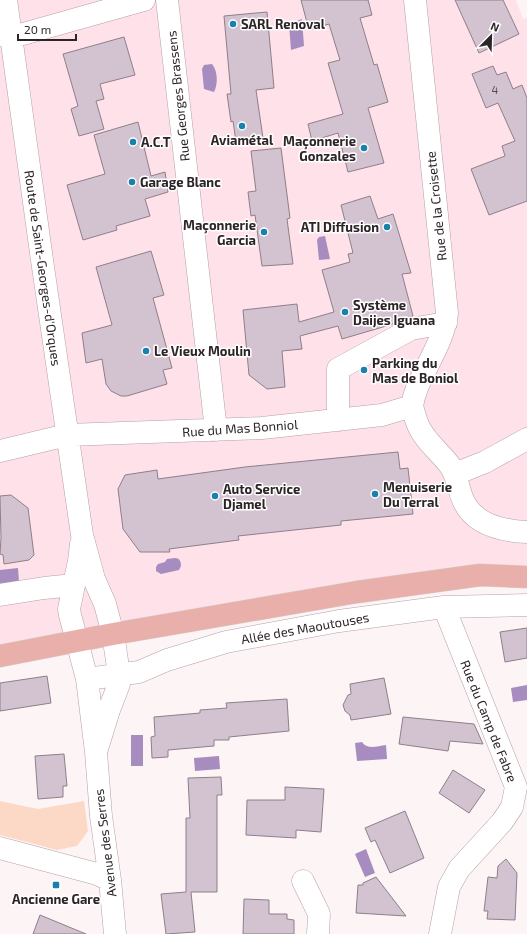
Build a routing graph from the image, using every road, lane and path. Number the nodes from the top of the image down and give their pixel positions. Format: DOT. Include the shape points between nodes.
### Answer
graph roads {
  1 [pos="6,0"];
  2 [pos="144,0"];
  3 [pos="168,0"];
  4 [pos="415,0"];
  5 [pos="6,34"];
  6 [pos="446,323"];
  7 [pos="412,406"];
  8 [pos="338,420"];
  9 [pos="216,430"];
  10 [pos="67,435"];
  11 [pos="527,439"];
  12 [pos="0,451"];
  13 [pos="455,474"];
  14 [pos="527,532"];
  15 [pos="82,535"];
  16 [pos="527,577"];
  17 [pos="74,585"];
  18 [pos="0,595"];
  19 [pos="527,605"];
  20 [pos="444,607"];
  21 [pos="113,634"];
  22 [pos="77,641"];
  23 [pos="0,656"];
  24 [pos="119,674"];
  25 [pos="87,679"];
  26 [pos="96,752"];
  27 [pos="0,848"];
  28 [pos="110,880"];
  29 [pos="303,881"];
  30 [pos="115,934"];
  31 [pos="318,934"];
  32 [pos="440,934"];
  1 -- 5 [label="street, Route de Saint-Georges-d'Orques"];
  2 -- 5 [label="street" via="23,34"];
  3 -- 9 [label="street, Rue Georges Brassens"];
  4 -- 6 [label="street, Rue de la Croisette"];
  5 -- 10 [label="street, Route de Saint-Georges-d'Orques"];
  6 -- 7 [label="street, Rue de la Croisette" via="417,388"];
  6 -- 8 [label="street" via="412,329 338,369"];
  7 -- 8 [label="street, Rue du Mas Bonniol" via="382,415"];
  7 -- 13 [label="street" via="420,430"];
  8 -- 9 [label="street, Rue du Mas Bonniol"];
  9 -- 10 [label="street, Rue du Mas Bonniol"];
  10 -- 12 [label="street, Rue du Mas Bonniol"];
  10 -- 15 [label="street, Route de Saint-Georges-d'Orques"];
  11 -- 13 [label="street"];
  13 -- 14 [label="street" via="464,503 473,515 485,523"];
  15 -- 17 [label="street, Route de Saint-Georges-d'Orques"];
  15 -- 21 [label="street, Route de Saint-Georges-d'Orques"];
  16 -- 21 [label="main road" via="480,575 356,592"];
  17 -- 18 [label="street"];
  17 -- 22 [label="street, Route de Saint-Georges-d'Orques" via="69,609"];
  19 -- 20 [label="street, Allée des Maoutouses"];
  20 -- 24 [label="street, Allée des Maoutouses" via="339,621 226,642 167,660 139,672"];
  20 -- 32 [label="street, Rue du Camp de Fabre" via="516,787 512,808 459,869 449,887"];
  21 -- 22 [label="main road"];
  21 -- 24 [label="street, Avenue des Serres"];
  22 -- 23 [label="main road"];
  22 -- 25 [label="street, Avenue des Serres"];
  24 -- 25 [label="street, Allée des Maoutouses"];
  24 -- 26 [label="street, Avenue des Serres" via="119,684"];
  25 -- 26 [label="street, Avenue des Serres"];
  26 -- 28 [label="street, Avenue des Serres"];
  27 -- 28 [label="street" via="97,874"];
  28 -- 30 [label="street, Avenue des Serres"];
  29 -- 31 [label="street" via="319,914"];
}
